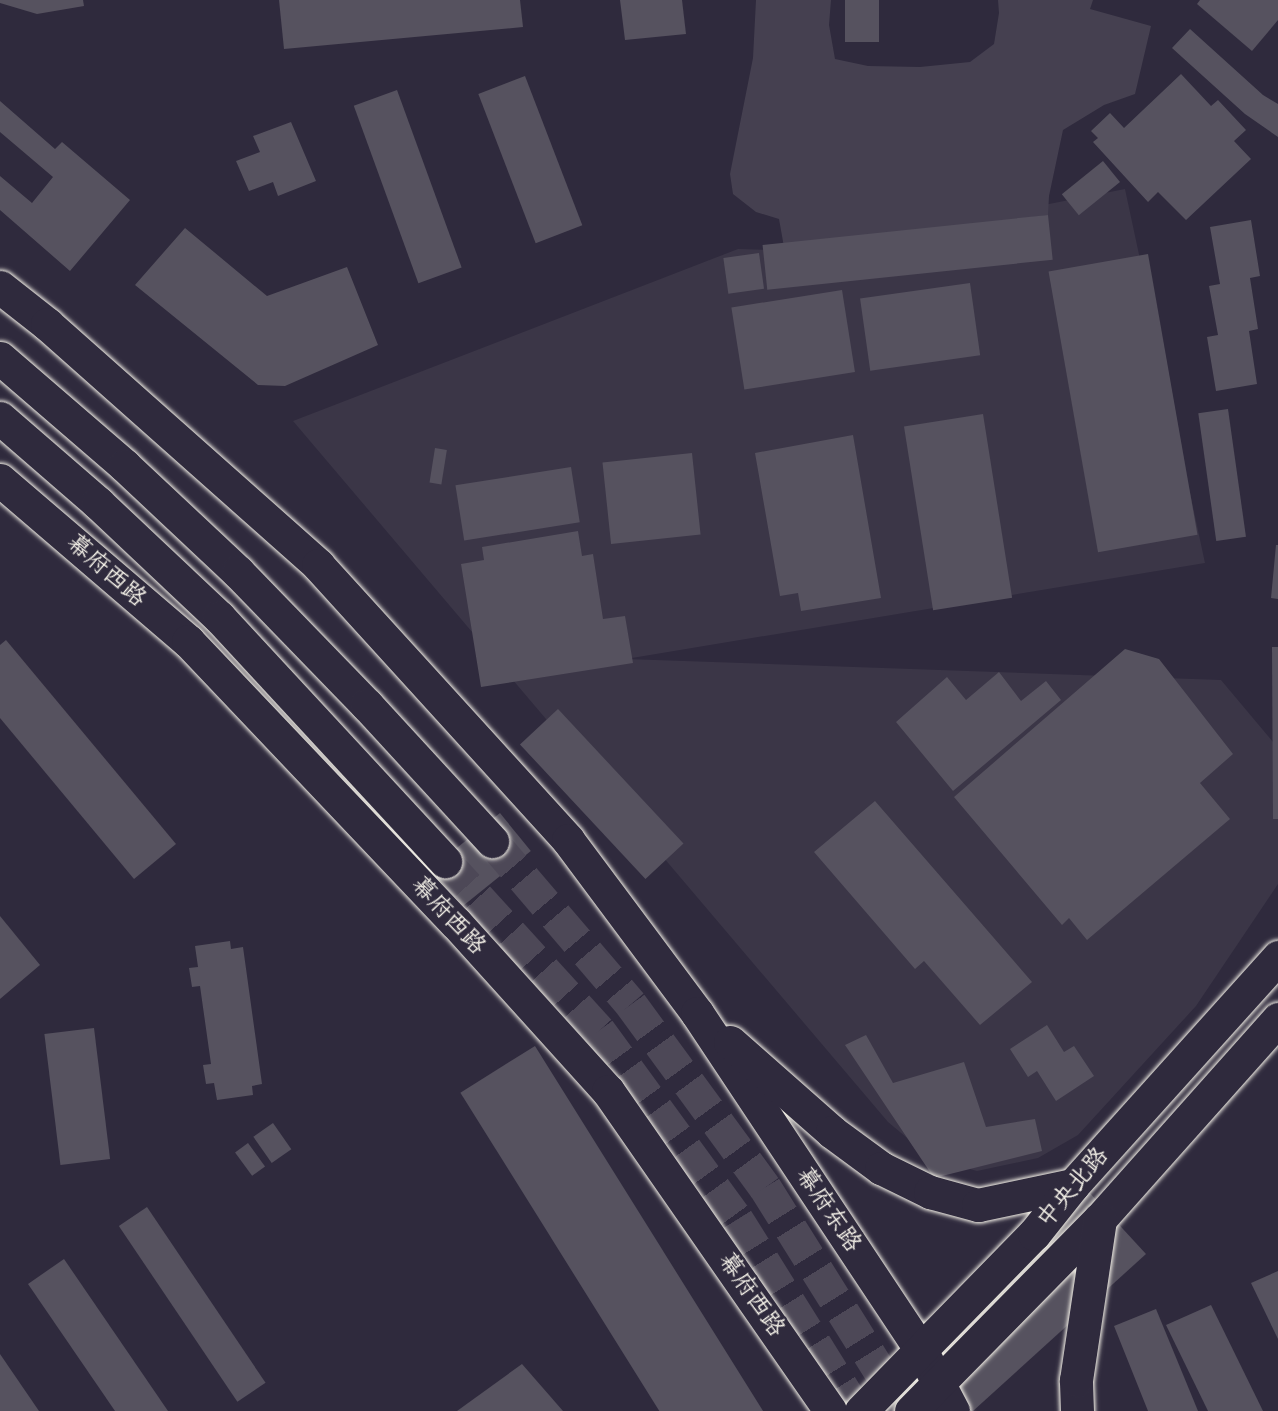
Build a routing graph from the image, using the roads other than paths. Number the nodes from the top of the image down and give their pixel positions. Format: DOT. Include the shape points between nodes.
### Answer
graph roads {
  1 [pos="0,287"];
  2 [pos="0,358"];
  3 [pos="0,418"];
  4 [pos="0,480"];
  5 [pos="492,841"];
  6 [pos="445,861"];
  7 [pos="1278,957"];
  8 [pos="697,1013"];
  9 [pos="1278,1019"];
  10 [pos="1073,1185"];
  11 [pos="1100,1219"];
  12 [pos="921,1350"];
  13 [pos="938,1383"];
  14 [pos="830,1411"];
  15 [pos="861,1411"];
  16 [pos="912,1411"];
  17 [pos="953,1411"];
  18 [pos="1077,1411"];
  1 -- 8 [label="main road" via="47,324 318,565 568,840"];
  2 -- 5 [label="main road" via="125,466 238,572"];
  3 -- 6 [label="main road, 幕府西路" via="219,617"];
  4 -- 14 [label="main road, 幕府西路" via="188,641 456,923 608,1091"];
  7 -- 10 [label="main road, 中央北路"];
  8 -- 10 [label="main road" via="832,1132 881,1168 930,1192 978,1205"];
  8 -- 12 [label="main road, 幕府东路"];
  9 -- 11 [label="main road, 中央北路"];
  10 -- 12 [label="main road, 中央北路" via="1034,1234"];
  11 -- 13 [label="main road, 中央北路"];
  11 -- 18 [label="main road" via="1076,1380"];
  12 -- 13 [label="main road, 幕府东路"];
  12 -- 15 [label="main road, 中央北路"];
  13 -- 16 [label="main road, 中央北路"];
  13 -- 17 [label="main road, 幕府东路"];
}
